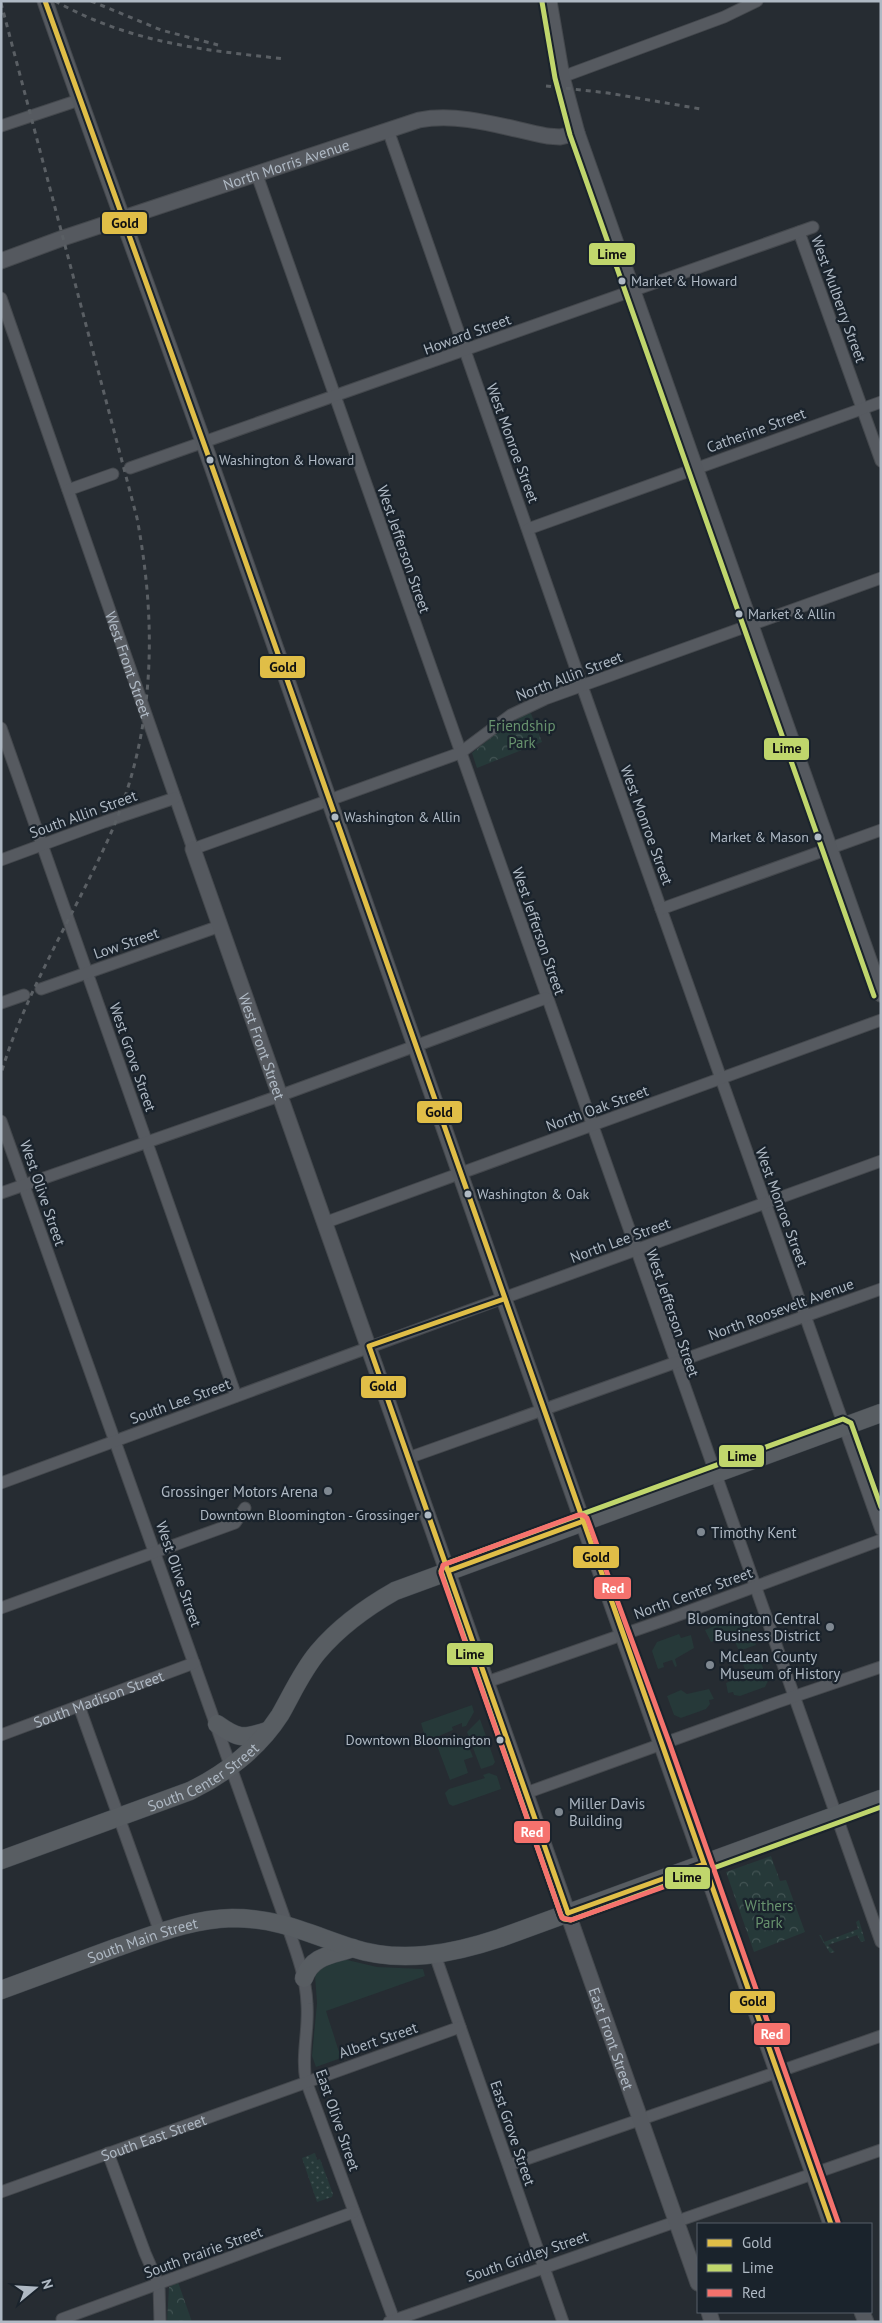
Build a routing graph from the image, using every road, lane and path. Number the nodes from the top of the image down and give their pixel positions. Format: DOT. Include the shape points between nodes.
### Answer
graph roads {
  1 [pos="44,1"];
  2 [pos="549,1"];
  3 [pos="757,1"];
  4 [pos="734,7"];
  5 [pos="562,77"];
  6 [pos="79,100"];
  7 [pos="1,126"];
  8 [pos="388,130"];
  9 [pos="577,133"];
  10 [pos="257,175"];
  11 [pos="122,218"];
  12 [pos="813,226"];
  13 [pos="799,232"];
  14 [pos="1,261"];
  15 [pos="632,292"];
  16 [pos="1,298"];
  17 [pos="465,351"];
  18 [pos="334,397"];
  19 [pos="881,402"];
  20 [pos="862,408"];
  21 [pos="203,443"];
  22 [pos="881,461"];
  23 [pos="130,468"];
  24 [pos="694,468"];
  25 [pos="113,474"];
  26 [pos="68,490"];
  27 [pos="528,529"];
  28 [pos="881,578"];
  29 [pos="749,626"];
  30 [pos="582,686"];
  31 [pos="1,728"];
  32 [pos="460,753"];
  33 [pos="175,798"];
  34 [pos="329,800"];
  35 [pos="881,830"];
  36 [pos="43,845"];
  37 [pos="193,849"];
  38 [pos="829,849"];
  39 [pos="1,860"];
  40 [pos="661,909"];
  41 [pos="220,926"];
  42 [pos="88,973"];
  43 [pos="41,988"];
  44 [pos="881,994"];
  45 [pos="24,995"];
  46 [pos="546,998"];
  47 [pos="1,1003"];
  48 [pos="881,1020"];
  49 [pos="414,1046"];
  50 [pos="720,1079"];
  51 [pos="279,1096"];
  52 [pos="1,1121"];
  53 [pos="591,1126"];
  54 [pos="148,1142"];
  55 [pos="881,1161"];
  56 [pos="459,1174"];
  57 [pos="24,1185"];
  58 [pos="1,1193"];
  59 [pos="765,1203"];
  60 [pos="324,1223"];
  61 [pos="635,1250"];
  62 [pos="881,1289"];
  63 [pos="504,1299"];
  64 [pos="805,1316"];
  65 [pos="369,1346"];
  66 [pos="675,1363"];
  67 [pos="236,1396"];
  68 [pos="542,1410"];
  69 [pos="881,1413"];
  70 [pos="844,1426"];
  71 [pos="116,1441"];
  72 [pos="408,1458"];
  73 [pos="714,1474"];
  74 [pos="1,1484"];
  75 [pos="245,1508"];
  76 [pos="582,1522"];
  77 [pos="881,1530"];
  78 [pos="881,1540"];
  79 [pos="156,1551"];
  80 [pos="448,1571"];
  81 [pos="754,1586"];
  82 [pos="1,1608"];
  83 [pos="622,1634"];
  84 [pos="194,1663"];
  85 [pos="881,1668"];
  86 [pos="487,1682"];
  87 [pos="793,1697"];
  88 [pos="79,1706"];
  89 [pos="217,1724"];
  90 [pos="267,1731"];
  91 [pos="1,1735"];
  92 [pos="662,1744"];
  93 [pos="231,1766"];
  94 [pos="526,1793"];
  95 [pos="881,1800"];
  96 [pos="836,1816"];
  97 [pos="112,1819"];
  98 [pos="1,1860"];
  99 [pos="704,1864"];
  100 [pos="568,1913"];
  101 [pos="288,1925"];
  102 [pos="160,1932"];
  103 [pos="881,1942"];
  104 [pos="353,1948"];
  105 [pos="435,1955"];
  106 [pos="304,1978"];
  107 [pos="1,1990"];
  108 [pos="460,2027"];
  109 [pos="881,2036"];
  110 [pos="777,2072"];
  111 [pos="306,2081"];
  112 [pos="640,2119"];
  113 [pos="881,2150"];
  114 [pos="108,2153"];
  115 [pos="509,2164"];
  116 [pos="813,2174"];
  117 [pos="1,2192"];
  118 [pos="354,2212"];
  119 [pos="676,2220"];
  120 [pos="831,2223"];
  121 [pos="543,2266"];
  122 [pos="697,2280"];
  123 [pos="159,2285"];
  124 [pos="415,2317"];
  125 [pos="62,2319"];
  126 [pos="391,2321"];
  127 [pos="160,2322"];
  128 [pos="563,2322"];
  1 -- 6 [label="street"];
  2 -- 5 [label="street"];
  3 -- 4 [label="street"];
  4 -- 5 [label="street"];
  5 -- 9 [label="street"];
  6 -- 7 [label="street"];
  6 -- 11 [label="street"];
  8 -- 9 [label="street, North Morris Avenue" via="419,120 444,117 547,136"];
  8 -- 10 [label="street, North Morris Avenue"];
  8 -- 17 [label="street, West Monroe Street"];
  9 -- 15 [label="street"];
  10 -- 11 [label="street, North Morris Avenue"];
  10 -- 18 [label="street, West Jefferson Street"];
  11 -- 14 [label="street, North Morris Avenue"];
  11 -- 21 [label="street"];
  12 -- 13 [label="street, Howard Street"];
  13 -- 15 [label="street, Howard Street"];
  13 -- 20 [label="street, West Mulberry Street"];
  15 -- 17 [label="street, Howard Street"];
  15 -- 24 [label="street"];
  16 -- 26 [label="street, West Front Street"];
  17 -- 18 [label="street, Howard Street"];
  17 -- 27 [label="street, West Monroe Street"];
  18 -- 21 [label="street, Howard Street"];
  18 -- 32 [label="street, West Jefferson Street"];
  19 -- 20 [label="street, Catherine Street"];
  20 -- 22 [label="street, West Mulberry Street"];
  20 -- 24 [label="street, Catherine Street"];
  21 -- 23 [label="street, Howard Street"];
  21 -- 34 [label="street"];
  24 -- 27 [label="street, Catherine Street"];
  24 -- 29 [label="street"];
  25 -- 26 [label="street"];
  26 -- 33 [label="street, West Front Street"];
  27 -- 30 [label="street, West Monroe Street"];
  28 -- 29 [label="street, North Allin Street"];
  29 -- 30 [label="street, North Allin Street"];
  29 -- 38 [label="street"];
  30 -- 32 [label="street, North Allin Street" via="523,708"];
  30 -- 40 [label="street, West Monroe Street"];
  31 -- 36 [label="street, West Grove Street"];
  32 -- 34 [label="street, North Allin Street"];
  32 -- 46 [label="street, West Jefferson Street"];
  33 -- 36 [label="street, South Allin Street"];
  33 -- 37 [label="street, West Front Street"];
  34 -- 37 [label="street, North Allin Street"];
  34 -- 49 [label="street"];
  35 -- 38 [label="street"];
  36 -- 39 [label="street, South Allin Street"];
  36 -- 42 [label="street, West Grove Street"];
  37 -- 41 [label="street, West Front Street"];
  38 -- 40 [label="street"];
  38 -- 44 [label="street"];
  40 -- 50 [label="street, West Monroe Street"];
  41 -- 42 [label="street, Low Street"];
  41 -- 51 [label="street, West Front Street"];
  42 -- 43 [label="street, Low Street"];
  42 -- 54 [label="street, West Grove Street"];
  45 -- 47 [label="street"];
  46 -- 49 [label="street"];
  46 -- 53 [label="street, West Jefferson Street"];
  48 -- 50 [label="street, North Oak Street"];
  49 -- 51 [label="street"];
  49 -- 56 [label="street"];
  50 -- 53 [label="street, North Oak Street"];
  50 -- 59 [label="street, West Monroe Street"];
  51 -- 54 [label="street"];
  51 -- 60 [label="street, West Front Street"];
  52 -- 57 [label="street, West Olive Street"];
  53 -- 56 [label="street, North Oak Street"];
  53 -- 61 [label="street, West Jefferson Street"];
  54 -- 57 [label="street"];
  54 -- 67 [label="street, West Grove Street"];
  55 -- 59 [label="street, North Lee Street"];
  56 -- 60 [label="street, North Oak Street"];
  56 -- 63 [label="street"];
  57 -- 58 [label="street"];
  57 -- 71 [label="street, West Olive Street"];
  59 -- 61 [label="street, North Lee Street"];
  59 -- 64 [label="street, West Monroe Street"];
  60 -- 65 [label="street, West Front Street"];
  61 -- 63 [label="street, North Lee Street"];
  61 -- 66 [label="street, West Jefferson Street"];
  62 -- 64 [label="street, North Roosevelt Avenue"];
  63 -- 65 [label="street, North Lee Street"];
  63 -- 68 [label="street"];
  64 -- 66 [label="street, North Roosevelt Avenue"];
  64 -- 70 [label="street, West Monroe Street"];
  65 -- 67 [label="street, South Lee Street"];
  65 -- 72 [label="street, West Front Street"];
  66 -- 68 [label="street, North Roosevelt Avenue"];
  66 -- 73 [label="street, West Jefferson Street"];
  67 -- 71 [label="street, South Lee Street"];
  68 -- 72 [label="street, North Roosevelt Avenue"];
  68 -- 76 [label="street"];
  69 -- 70 [label="main road"];
  70 -- 73 [label="main road"];
  70 -- 77 [label="street, West Monroe Street"];
  71 -- 74 [label="street, South Lee Street"];
  71 -- 79 [label="street, West Olive Street"];
  72 -- 80 [label="street, West Front Street"];
  73 -- 76 [label="main road"];
  73 -- 81 [label="street, West Jefferson Street"];
  75 -- 79 [label="street" via="234,1522"];
  76 -- 80 [label="main road"];
  76 -- 83 [label="street"];
  78 -- 81 [label="street, North Center Street"];
  79 -- 82 [label="street"];
  79 -- 84 [label="street, West Olive Street"];
  80 -- 86 [label="street, West Front Street"];
  80 -- 90 [label="main road, South Center Street" via="395,1591 348,1621 312,1660"];
  81 -- 83 [label="street, North Center Street"];
  81 -- 87 [label="street, West Jefferson Street"];
  83 -- 86 [label="street, North Center Street"];
  83 -- 92 [label="street"];
  84 -- 88 [label="street, South Madison Street"];
  84 -- 89 [label="street, West Olive Street"];
  85 -- 87 [label="street"];
  86 -- 94 [label="street, West Front Street"];
  87 -- 92 [label="street"];
  87 -- 96 [label="street, West Jefferson Street"];
  88 -- 91 [label="street, South Madison Street"];
  88 -- 97 [label="street"];
  89 -- 90 [label="main road" via="237,1737 250,1737"];
  89 -- 93 [label="street, West Olive Street"];
  90 -- 93 [label="main road, South Center Street"];
  92 -- 94 [label="street"];
  92 -- 99 [label="street"];
  93 -- 97 [label="main road, South Center Street" via="190,1791"];
  93 -- 101 [label="street, West Olive Street"];
  94 -- 100 [label="street, East Front Street"];
  95 -- 96 [label="main road"];
  96 -- 99 [label="main road"];
  96 -- 103 [label="street, West Jefferson Street"];
  97 -- 98 [label="main road, South Center Street"];
  97 -- 102 [label="street"];
  99 -- 100 [label="main road"];
  99 -- 110 [label="street"];
  100 -- 105 [label="main road" via="470,1948"];
  100 -- 112 [label="street, East Front Street"];
  101 -- 102 [label="main road, South Main Street" via="230,1918 207,1920"];
  101 -- 104 [label="main road"];
  101 -- 106 [label="street, East Olive Street"];
  102 -- 107 [label="main road, South Main Street"];
  104 -- 105 [label="main road" via="390,1956"];
  104 -- 106 [label="main road" via="324,1956 309,1968"];
  105 -- 108 [label="street, East Grove Street"];
  106 -- 111 [label="street, East Olive Street"];
  108 -- 111 [label="street, Albert Street"];
  108 -- 115 [label="street, East Grove Street"];
  109 -- 110 [label="street"];
  110 -- 112 [label="street"];
  110 -- 116 [label="street"];
  111 -- 114 [label="street, South East Street"];
  111 -- 118 [label="street, East Olive Street"];
  112 -- 115 [label="street"];
  112 -- 119 [label="street, East Front Street"];
  113 -- 116 [label="street, South Gridley Street"];
  114 -- 117 [label="street, South East Street"];
  114 -- 123 [label="street"];
  115 -- 121 [label="street, East Grove Street"];
  116 -- 119 [label="street, South Gridley Street"];
  116 -- 120 [label="street"];
  118 -- 123 [label="street, South Prairie Street"];
  118 -- 126 [label="street, East Olive Street"];
  119 -- 121 [label="street, South Gridley Street"];
  119 -- 122 [label="street, East Front Street"];
  121 -- 124 [label="street, South Gridley Street"];
  121 -- 128 [label="street, East Grove Street"];
  123 -- 125 [label="street, South Prairie Street"];
  123 -- 127 [label="street"];
  124 -- 126 [label="street, South Gridley Street"];
}
